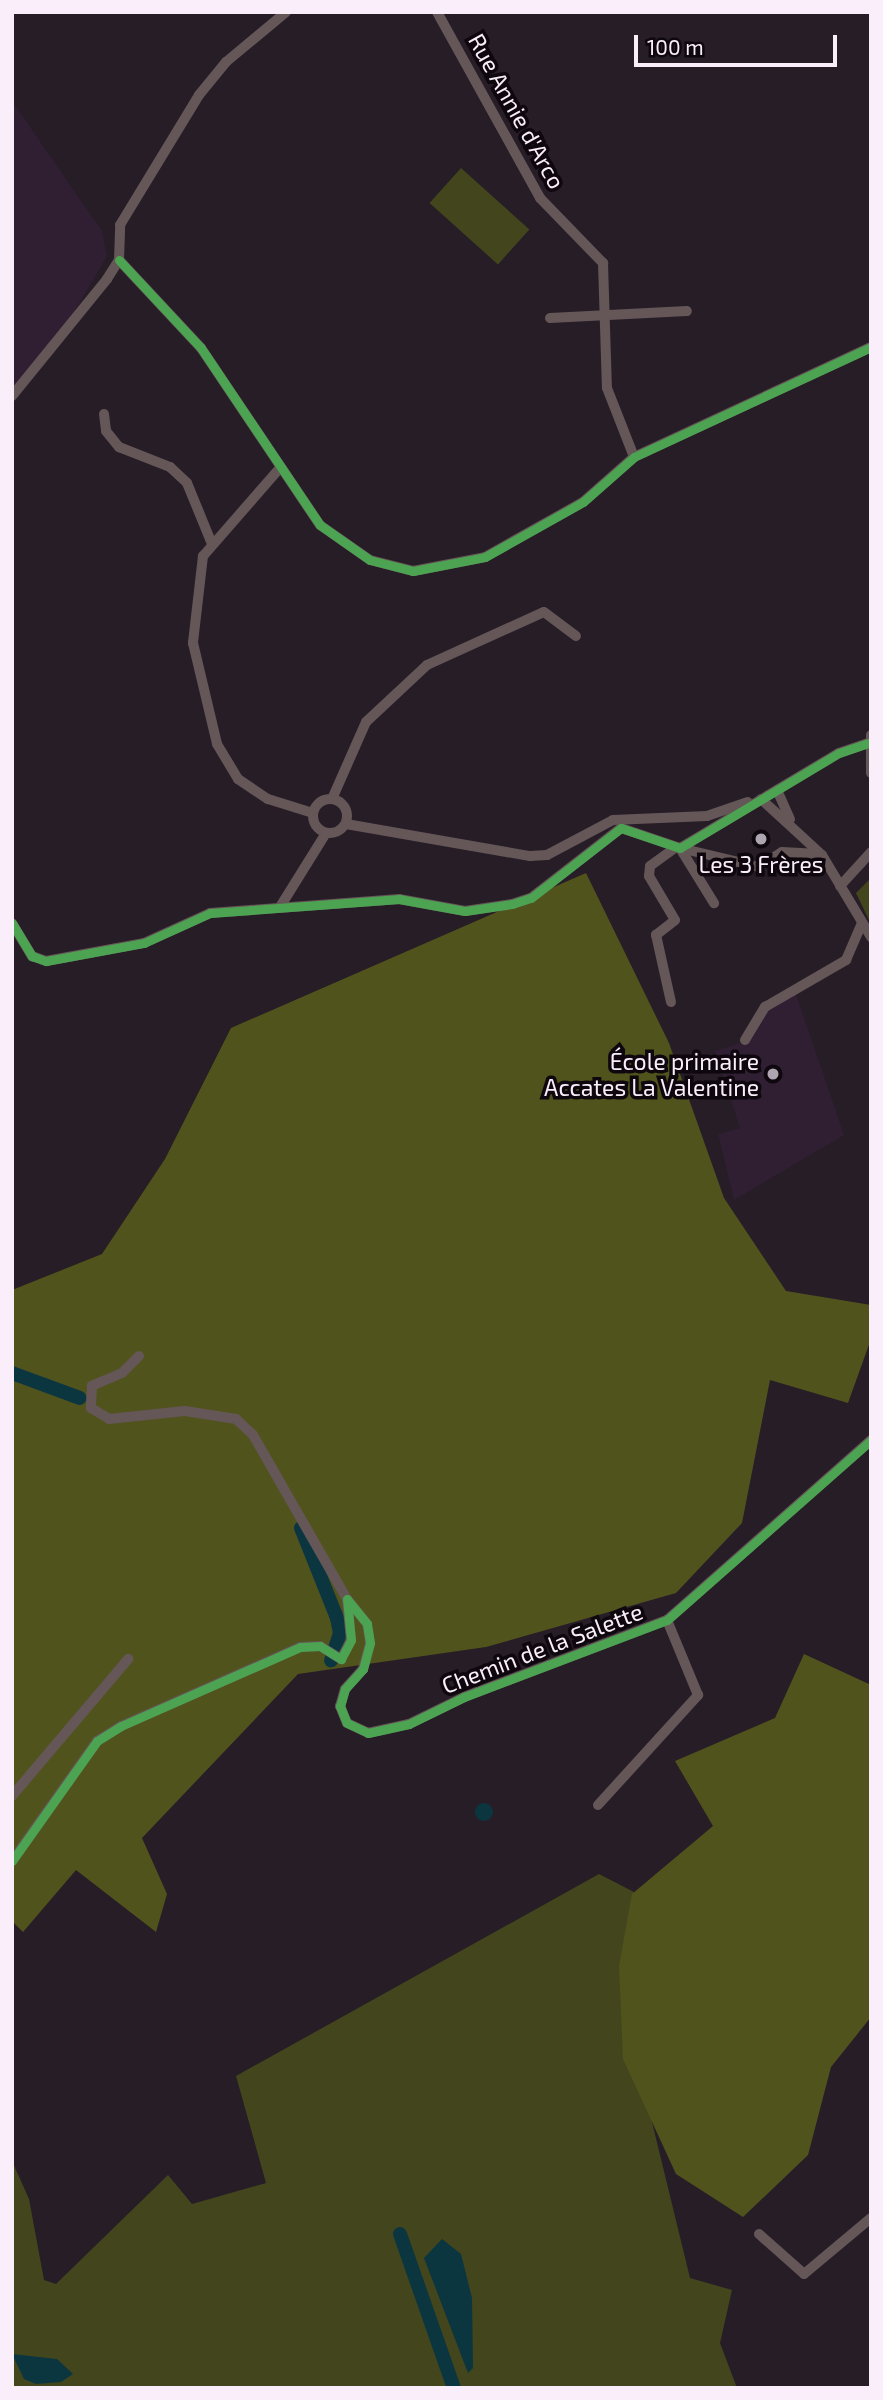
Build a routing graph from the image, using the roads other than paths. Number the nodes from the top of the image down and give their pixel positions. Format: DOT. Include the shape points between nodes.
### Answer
graph roads {
  1 [pos="286,12"];
  2 [pos="437,12"];
  3 [pos="119,260"];
  4 [pos="687,311"];
  5 [pos="606,317"];
  6 [pos="550,318"];
  7 [pos="871,347"];
  8 [pos="12,396"];
  9 [pos="104,414"];
  10 [pos="634,457"];
  11 [pos="279,469"];
  12 [pos="212,544"];
  13 [pos="576,636"];
  14 [pos="869,739"];
  15 [pos="871,773"];
  16 [pos="777,790"];
  17 [pos="332,799"];
  18 [pos="757,801"];
  19 [pos="313,813"];
  20 [pos="790,821"];
  21 [pos="346,824"];
  22 [pos="326,833"];
  23 [pos="678,847"];
  24 [pos="871,852"];
  25 [pos="547,855"];
  26 [pos="822,855"];
  27 [pos="562,874"];
  28 [pos="840,887"];
  29 [pos="714,903"];
  30 [pos="280,907"];
  31 [pos="12,923"];
  32 [pos="862,923"];
  33 [pos="871,937"];
  34 [pos="671,1002"];
  35 [pos="745,1040"];
  36 [pos="139,1356"];
  37 [pos="871,1440"];
  38 [pos="347,1599"];
  39 [pos="667,1620"];
  40 [pos="128,1659"];
  41 [pos="12,1796"];
  42 [pos="598,1805"];
  43 [pos="12,1861"];
  44 [pos="871,2218"];
  45 [pos="759,2234"];
  1 -- 3 [label="street" via="226,62 180,123 120,225"];
  2 -- 5 [label="street, Rue Annie d'Arco" via="540,198 598,255"];
  3 -- 8 [label="street" via="66,335"];
  3 -- 11 [label="street" via="201,348"];
  4 -- 5 [label="street"];
  5 -- 6 [label="street"];
  5 -- 10 [label="street, Rue Annie d'Arco" via="610,406"];
  7 -- 10 [label="street"];
  9 -- 12 [label="street" via="106,431 119,447 170,467 187,483"];
  10 -- 11 [label="street" via="561,516 485,557 440,570 389,566 341,544"];
  11 -- 12 [label="street"];
  12 -- 19 [label="street" via="197,579 192,621 195,665 217,744 251,790"];
  13 -- 17 [label="street" via="544,612 427,665 366,722"];
  14 -- 15 [label="street"];
  14 -- 16 [label="street"];
  16 -- 18 [label="street"];
  16 -- 20 [label="street"];
  17 -- 19 [label="street"];
  17 -- 21 [label="street" via="346,809"];
  18 -- 20 [label="street"];
  18 -- 23 [label="street"];
  18 -- 25 [label="street" via="698,817 613,820"];
  19 -- 22 [label="street"];
  20 -- 26 [label="street"];
  21 -- 22 [label="street"];
  21 -- 25 [label="street"];
  22 -- 30 [label="street"];
  23 -- 26 [label="street" via="759,867 792,851"];
  23 -- 27 [label="street" via="621,828"];
  23 -- 29 [label="street"];
  23 -- 34 [label="street" via="649,866 675,920 656,935"];
  24 -- 28 [label="street"];
  25 -- 27 [label="street"];
  26 -- 28 [label="street"];
  27 -- 30 [label="street" via="530,898 486,909 398,899"];
  28 -- 32 [label="street"];
  30 -- 31 [label="street" via="200,915 144,943 46,961 32,956"];
  32 -- 33 [label="street"];
  32 -- 35 [label="street" via="846,960 765,1007"];
  36 -- 38 [label="street, Chemin de la Salette" via="122,1373 92,1386 88,1397 97,1412 109,1419 185,1411 236,1419 253,1435"];
  37 -- 39 [label="street, Chemin de la Salette"];
  38 -- 39 [label="street, Chemin de la Salette" via="367,1624 370,1643 340,1706 347,1723 368,1733 409,1724"];
  38 -- 43 [label="street" via="351,1640 331,1655 300,1647 166,1703 97,1741"];
  39 -- 42 [label="street" via="698,1695"];
  40 -- 41 [label="street"];
  44 -- 45 [label="street" via="804,2274"];
}
